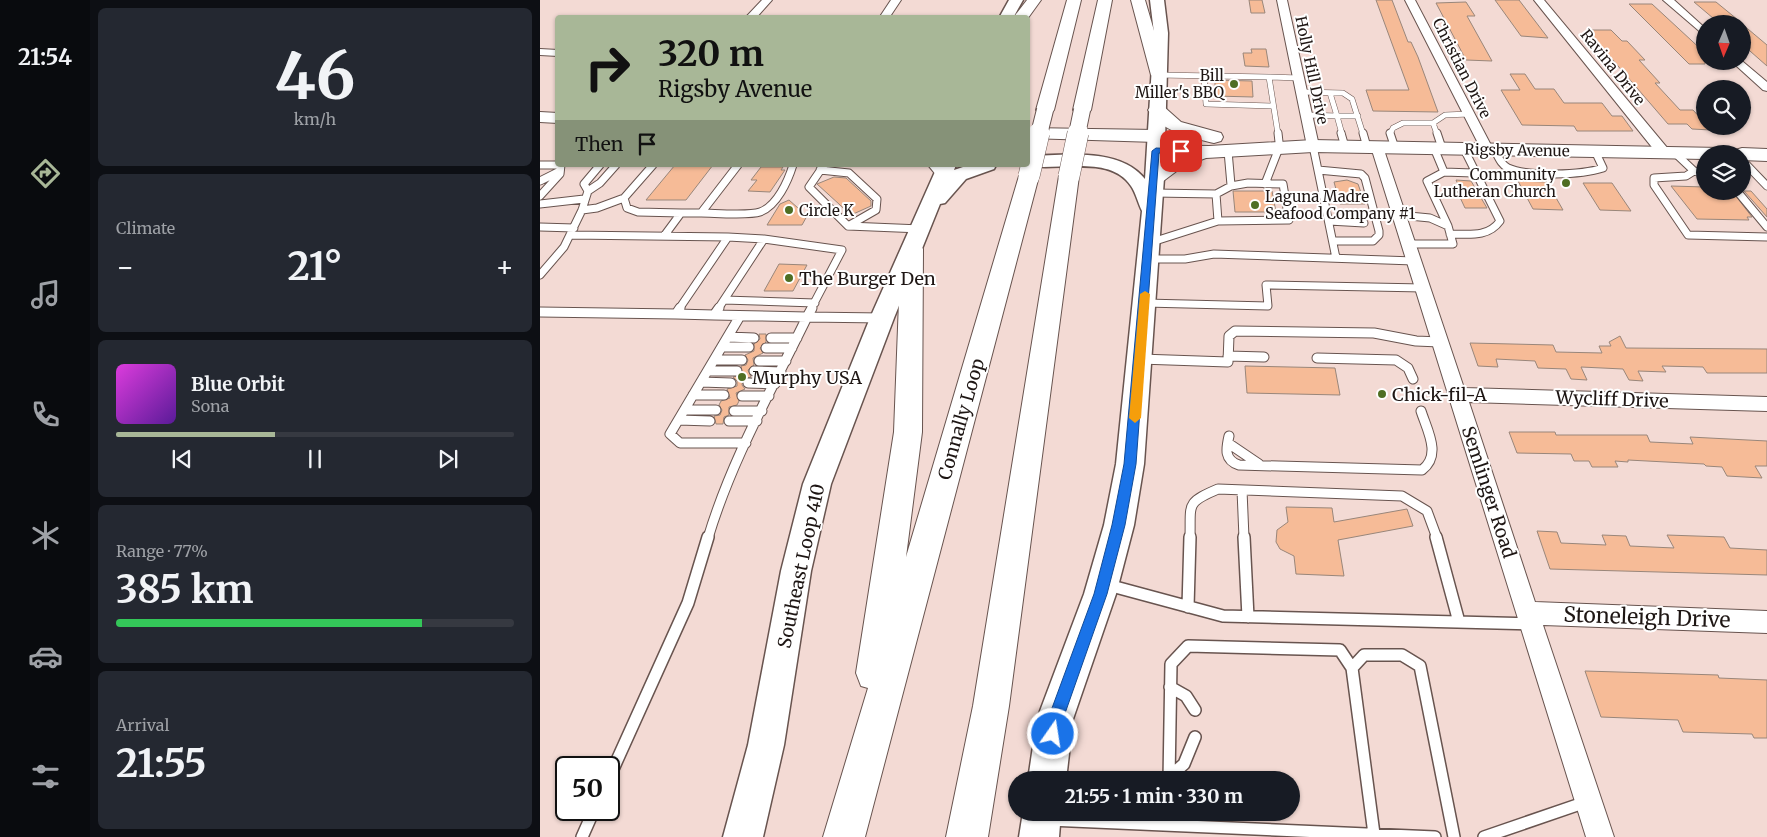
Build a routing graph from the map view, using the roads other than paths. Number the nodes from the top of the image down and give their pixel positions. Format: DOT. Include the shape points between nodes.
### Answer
graph roads {
  1 [pos="767,0"];
  2 [pos="896,0"];
  3 [pos="1016,0"];
  4 [pos="1034,0"];
  5 [pos="1074,0"];
  6 [pos="1105,0"];
  7 [pos="1138,0"];
  8 [pos="1157,0"];
  9 [pos="1282,0"];
  10 [pos="1410,0"];
  11 [pos="1538,0"];
  12 [pos="1668,0"];
  13 [pos="753,15"];
  14 [pos="886,15"];
  15 [pos="1008,15"];
  16 [pos="1022,15"];
  17 [pos="1696,25"];
  18 [pos="540,52"];
  19 [pos="555,52"];
  20 [pos="1746,70"];
  21 [pos="1159,75"];
  22 [pos="1204,76"];
  23 [pos="1269,78"];
  24 [pos="1299,78"];
  25 [pos="1767,88"];
  26 [pos="1302,92"];
  27 [pos="1330,93"];
  28 [pos="1273,106"];
  29 [pos="1156,110"];
  30 [pos="1306,114"];
  31 [pos="1469,114"];
  32 [pos="1337,116"];
  33 [pos="1358,116"];
  34 [pos="540,117"];
  35 [pos="555,118"];
  36 [pos="1433,123"];
  37 [pos="1030,133"];
  38 [pos="540,134"];
  39 [pos="555,134"];
  40 [pos="1156,143"];
  41 [pos="1279,145"];
  42 [pos="1313,146"];
  43 [pos="1217,147"];
  44 [pos="1345,147"];
  45 [pos="1380,147"];
  46 [pos="1438,148"];
  47 [pos="1464,149"];
  48 [pos="1491,149"];
  49 [pos="1669,153"];
  50 [pos="1696,154"];
  51 [pos="1751,154"];
  52 [pos="1767,155"];
  53 [pos="1030,156"];
  54 [pos="1030,162"];
  55 [pos="1030,162"];
  56 [pos="540,165"];
  57 [pos="555,166"];
  58 [pos="560,167"];
  59 [pos="598,167"];
  60 [pos="614,167"];
  61 [pos="651,167"];
  62 [pos="736,167"];
  63 [pos="792,167"];
  64 [pos="943,167"];
  65 [pos="981,167"];
  66 [pos="1027,167"];
  67 [pos="822,168"];
  68 [pos="1751,169"];
  69 [pos="1318,170"];
  70 [pos="1694,171"];
  71 [pos="1444,172"];
  72 [pos="1473,173"];
  73 [pos="540,181"];
  74 [pos="1265,184"];
  75 [pos="1231,185"];
  76 [pos="1767,186"];
  77 [pos="588,191"];
  78 [pos="1153,194"];
  79 [pos="1216,194"];
  80 [pos="540,196"];
  81 [pos="624,198"];
  82 [pos="584,199"];
  83 [pos="1744,200"];
  84 [pos="540,204"];
  85 [pos="582,210"];
  86 [pos="681,213"];
  87 [pos="701,213"];
  88 [pos="1399,214"];
  89 [pos="1218,221"];
  90 [pos="1328,221"];
  91 [pos="1364,223"];
  92 [pos="848,226"];
  93 [pos="1448,226"];
  94 [pos="540,227"];
  95 [pos="1767,227"];
  96 [pos="921,228"];
  97 [pos="572,232"];
  98 [pos="1450,234"];
  99 [pos="664,236"];
  100 [pos="728,237"];
  101 [pos="1767,237"];
  102 [pos="764,239"];
  103 [pos="1333,240"];
  104 [pos="1409,244"];
  105 [pos="1148,251"];
  106 [pos="1336,258"];
  107 [pos="1414,261"];
  108 [pos="541,272"];
  109 [pos="1423,288"];
  110 [pos="724,300"];
  111 [pos="815,303"];
  112 [pos="1144,303"];
  113 [pos="540,312"];
  114 [pos="676,314"];
  115 [pos="714,315"];
  116 [pos="740,316"];
  117 [pos="807,318"];
  118 [pos="882,318"];
  119 [pos="728,337"];
  120 [pos="754,338"];
  121 [pos="771,338"];
  122 [pos="797,338"];
  123 [pos="1440,342"];
  124 [pos="722,347"];
  125 [pos="749,347"];
  126 [pos="766,348"];
  127 [pos="792,348"];
  128 [pos="1228,356"];
  129 [pos="1264,357"];
  130 [pos="1317,358"];
  131 [pos="1140,359"];
  132 [pos="714,360"];
  133 [pos="742,360"];
  134 [pos="759,361"];
  135 [pos="786,361"];
  136 [pos="708,370"];
  137 [pos="737,371"];
  138 [pos="754,371"];
  139 [pos="781,372"];
  140 [pos="1413,379"];
  141 [pos="701,382"];
  142 [pos="730,383"];
  143 [pos="748,383"];
  144 [pos="775,384"];
  145 [pos="693,395"];
  146 [pos="724,395"];
  147 [pos="1458,395"];
  148 [pos="742,396"];
  149 [pos="769,396"];
  150 [pos="1767,404"];
  151 [pos="685,410"];
  152 [pos="716,410"];
  153 [pos="1421,410"];
  154 [pos="734,411"];
  155 [pos="762,411"];
  156 [pos="679,420"];
  157 [pos="710,421"];
  158 [pos="729,421"];
  159 [pos="757,421"];
  160 [pos="1228,439"];
  161 [pos="746,444"];
  162 [pos="1242,490"];
  163 [pos="1438,541"];
  164 [pos="1103,584"];
  165 [pos="1188,606"];
  166 [pos="1248,616"];
  167 [pos="1529,619"];
  168 [pos="1459,622"];
  169 [pos="1767,622"];
  170 [pos="1352,668"];
  171 [pos="1170,687"];
  172 [pos="1194,710"];
  173 [pos="1195,737"];
  174 [pos="619,756"];
  175 [pos="1048,771"];
  176 [pos="1169,771"];
  177 [pos="1176,771"];
  178 [pos="860,778"];
  179 [pos="1589,801"];
  180 [pos="589,821"];
  181 [pos="1105,821"];
  182 [pos="1196,821"];
  183 [pos="1041,823"];
  184 [pos="1374,834"];
  185 [pos="582,837"];
  186 [pos="743,837"];
  187 [pos="844,837"];
  188 [pos="967,837"];
  189 [pos="1436,837"];
  190 [pos="1454,837"];
  191 [pos="1484,837"];
  192 [pos="1600,837"];
  1 -- 13 [label="street"];
  2 -- 14 [label="street"];
  3 -- 15 [label="main road"];
  4 -- 16 [label="main road"];
  5 -- 53 [label="main road, Connally Loop, bridge"];
  6 -- 188 [label="main road, bridge" via="1069,176 991,706"];
  7 -- 21 [label="main road"];
  8 -- 21 [label="main road" via="1161,32"];
  9 -- 24 [label="street, Holly Hill Drive"];
  10 -- 31 [label="street, Christian Drive"];
  11 -- 49 [label="street, Ravina Drive"];
  12 -- 17 [label="street"];
  18 -- 19 [label="street"];
  20 -- 25 [label="street"];
  21 -- 22 [label="lane"];
  21 -- 29 [label="main road"];
  22 -- 23 [label="lane"];
  22 -- 28 [label="lane" via="1206,104"];
  23 -- 24 [label="lane"];
  23 -- 28 [label="lane"];
  24 -- 26 [label="street, Holly Hill Drive"];
  26 -- 27 [label="lane"];
  26 -- 30 [label="street, Holly Hill Drive"];
  27 -- 32 [label="lane"];
  27 -- 33 [label="lane" via="1343,93 1352,99"];
  28 -- 41 [label="lane"];
  29 -- 40 [label="main road"];
  29 -- 43 [label="main road" via="1176,127"];
  30 -- 32 [label="lane"];
  30 -- 42 [label="street, Holly Hill Drive"];
  31 -- 36 [label="lane" via="1440,116"];
  31 -- 48 [label="street, Christian Drive"];
  32 -- 33 [label="lane"];
  32 -- 44 [label="lane"];
  33 -- 45 [label="lane"];
  34 -- 35 [label="main road"];
  36 -- 45 [label="lane" via="1402,123 1393,128"];
  36 -- 46 [label="lane"];
  37 -- 40 [label="main road, Rigsby Avenue"];
  38 -- 39 [label="main road"];
  40 -- 43 [label="main road, Rigsby Avenue"];
  40 -- 54 [label="main road, Rigsby Avenue"];
  40 -- 78 [label="main road"];
  41 -- 42 [label="main road, Rigsby Avenue"];
  41 -- 43 [label="main road, Rigsby Avenue"];
  41 -- 74 [label="lane"];
  42 -- 44 [label="main road, Rigsby Avenue"];
  42 -- 69 [label="lane"];
  43 -- 75 [label="lane"];
  43 -- 78 [label="main road" via="1175,162"];
  44 -- 45 [label="main road, Rigsby Avenue"];
  45 -- 46 [label="main road, Rigsby Avenue"];
  45 -- 88 [label="street, Semlinger Road"];
  46 -- 47 [label="main road, Rigsby Avenue"];
  46 -- 71 [label="lane"];
  47 -- 48 [label="main road, Rigsby Avenue"];
  47 -- 72 [label="lane"];
  48 -- 49 [label="main road, Rigsby Avenue"];
  49 -- 50 [label="main road, Rigsby Avenue"];
  49 -- 70 [label="lane"];
  51 -- 52 [label="main road"];
  55 -- 78 [label="main road" via="1091,161 1118,167"];
  56 -- 57 [label="lane"];
  58 -- 73 [label="lane"];
  58 -- 80 [label="lane" via="560,174"];
  59 -- 77 [label="lane" via="584,184"];
  60 -- 77 [label="lane"];
  61 -- 81 [label="lane"];
  62 -- 87 [label="lane"];
  63 -- 87 [label="lane" via="788,180 765,210"];
  64 -- 96 [label="main road, Southeast Loop 410"];
  65 -- 96 [label="main road" via="959,175"];
  66 -- 178 [label="main road, Connally Loop"];
  67 -- 92 [label="lane" via="809,187"];
  67 -- 92 [label="lane" via="849,173 876,200 876,210"];
  68 -- 76 [label="lane"];
  69 -- 90 [label="lane"];
  69 -- 103 [label="lane" via="1361,174 1365,178 1379,231 1373,241"];
  70 -- 101 [label="lane" via="1691,175 1654,178 1654,185 1688,235"];
  71 -- 72 [label="lane"];
  71 -- 93 [label="lane" via="1427,181"];
  72 -- 98 [label="lane" via="1480,180 1500,221 1489,232"];
  74 -- 75 [label="lane"];
  74 -- 89 [label="lane" via="1283,184 1289,220"];
  75 -- 79 [label="lane"];
  77 -- 82 [label="lane"];
  78 -- 79 [label="lane"];
  78 -- 105 [label="main road"];
  79 -- 89 [label="lane"];
  81 -- 85 [label="lane"];
  81 -- 86 [label="lane" via="627,208 638,212"];
  82 -- 84 [label="lane"];
  82 -- 85 [label="lane"];
  83 -- 95 [label="lane"];
  85 -- 97 [label="lane"];
  86 -- 87 [label="lane"];
  86 -- 99 [label="lane"];
  88 -- 93 [label="lane" via="1430,218"];
  88 -- 104 [label="street, Semlinger Road"];
  89 -- 105 [label="lane"];
  90 -- 91 [label="lane"];
  90 -- 103 [label="lane"];
  92 -- 96 [label="lane"];
  93 -- 98 [label="lane"];
  94 -- 97 [label="lane"];
  96 -- 118 [label="main road, Southeast Loop 410"];
  96 -- 178 [label="main road" via="908,432"];
  97 -- 99 [label="lane"];
  97 -- 108 [label="lane" via="564,247"];
  98 -- 104 [label="lane" via="1453,244"];
  99 -- 100 [label="lane"];
  100 -- 102 [label="lane"];
  100 -- 114 [label="lane"];
  102 -- 110 [label="lane"];
  102 -- 111 [label="lane" via="842,250"];
  103 -- 106 [label="lane"];
  104 -- 107 [label="street, Semlinger Road"];
  105 -- 106 [label="lane" via="1186,259 1214,254"];
  105 -- 112 [label="main road"];
  106 -- 107 [label="lane"];
  107 -- 109 [label="street, Semlinger Road"];
  109 -- 112 [label="lane" via="1266,285 1268,306"];
  109 -- 123 [label="street, Semlinger Road"];
  110 -- 111 [label="lane"];
  110 -- 115 [label="lane"];
  111 -- 117 [label="lane"];
  112 -- 131 [label="main road"];
  113 -- 114 [label="lane"];
  114 -- 115 [label="lane"];
  115 -- 116 [label="lane"];
  116 -- 117 [label="lane"];
  116 -- 119 [label="lane"];
  117 -- 118 [label="lane"];
  117 -- 122 [label="lane"];
  118 -- 186 [label="main road, Southeast Loop 410" via="817,484 796,571 766,745"];
  119 -- 120 [label="lane"];
  119 -- 124 [label="lane"];
  121 -- 122 [label="lane"];
  122 -- 127 [label="lane"];
  123 -- 128 [label="lane" via="1374,334 1235,331 1229,336"];
  123 -- 147 [label="street, Semlinger Road"];
  124 -- 125 [label="lane"];
  124 -- 132 [label="lane"];
  126 -- 127 [label="lane"];
  127 -- 135 [label="lane"];
  128 -- 129 [label="lane"];
  128 -- 131 [label="lane" via="1228,362"];
  130 -- 140 [label="lane" via="1396,360 1408,368"];
  131 -- 164 [label="main road" via="1130,464 1119,525"];
  132 -- 133 [label="lane"];
  132 -- 136 [label="lane"];
  134 -- 135 [label="lane"];
  135 -- 139 [label="lane"];
  136 -- 137 [label="lane"];
  136 -- 141 [label="lane"];
  138 -- 139 [label="lane"];
  139 -- 144 [label="lane"];
  141 -- 142 [label="lane"];
  141 -- 145 [label="lane"];
  143 -- 144 [label="lane"];
  144 -- 149 [label="lane"];
  145 -- 146 [label="lane"];
  145 -- 151 [label="lane"];
  147 -- 150 [label="street, Wycliff Drive"];
  147 -- 167 [label="street, Semlinger Road"];
  148 -- 149 [label="lane"];
  149 -- 155 [label="lane"];
  151 -- 152 [label="lane"];
  151 -- 156 [label="lane"];
  153 -- 160 [label="lane" via="1433,452 1430,467 1422,470 1259,464 1245,467 1235,464 1225,450"];
  154 -- 155 [label="lane"];
  155 -- 159 [label="lane"];
  156 -- 157 [label="lane"];
  156 -- 161 [label="lane" via="670,434 680,443"];
  158 -- 159 [label="lane"];
  159 -- 161 [label="lane"];
  161 -- 174 [label="lane" via="714,517 688,603"];
  162 -- 163 [label="lane" via="1402,496 1427,510"];
  162 -- 165 [label="lane" via="1218,489 1196,498 1191,504"];
  162 -- 166 [label="lane"];
  163 -- 168 [label="lane"];
  164 -- 165 [label="lane"];
  164 -- 175 [label="main road" via="1055,719"];
  165 -- 166 [label="lane" via="1223,616"];
  166 -- 168 [label="lane"];
  167 -- 168 [label="lane"];
  167 -- 169 [label="street, Stoneleigh Drive"];
  167 -- 179 [label="street, Semlinger Road"];
  170 -- 171 [label="lane" via="1340,650 1188,646 1171,664"];
  170 -- 184 [label="lane"];
  170 -- 190 [label="lane" via="1364,655 1402,655 1420,666"];
  171 -- 172 [label="lane" via="1186,696"];
  171 -- 176 [label="lane"];
  173 -- 177 [label="lane" via="1184,764"];
  178 -- 187 [label="main road, Connally Loop"];
  179 -- 191 [label="lane"];
  179 -- 192 [label="street, Semlinger Road"];
  180 -- 185 [label="lane"];
  181 -- 183 [label="lane"];
  182 -- 184 [label="lane"];
  184 -- 189 [label="lane"];
}
